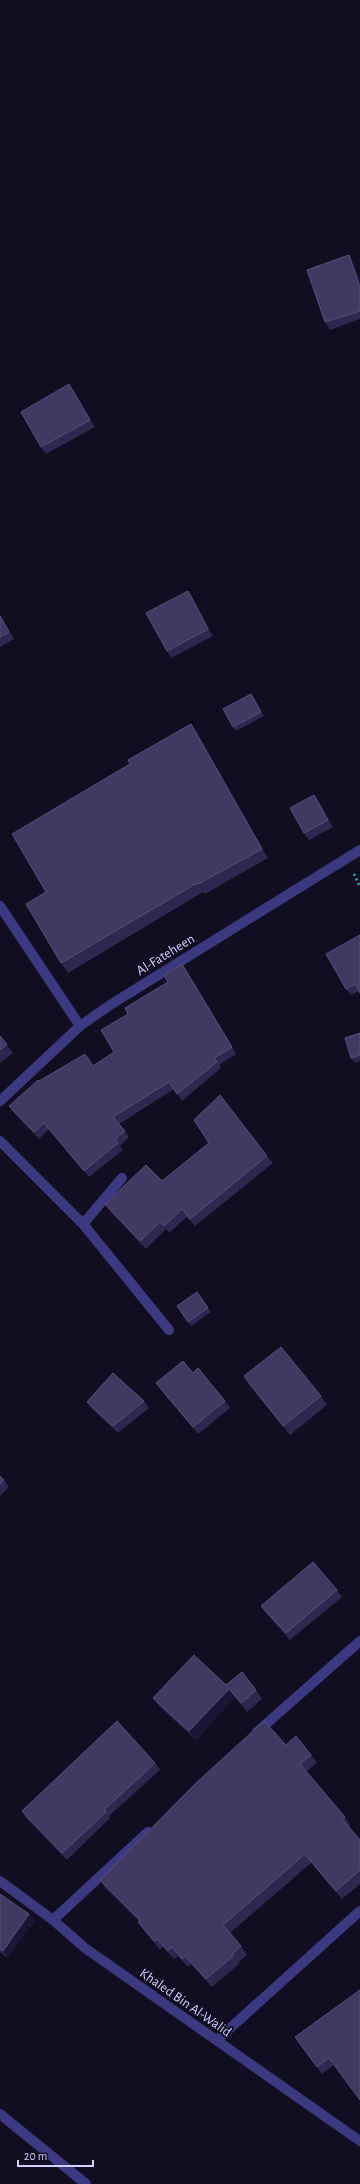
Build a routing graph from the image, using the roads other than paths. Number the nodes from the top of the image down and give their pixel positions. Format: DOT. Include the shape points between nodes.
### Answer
graph roads {
  1 [pos="360,850"];
  2 [pos="0,906"];
  3 [pos="80,1026"];
  4 [pos="0,1101"];
  5 [pos="0,1141"];
  6 [pos="122,1178"];
  7 [pos="83,1224"];
  8 [pos="169,1330"];
  9 [pos="360,1641"];
  10 [pos="252,1737"];
  11 [pos="158,1823"];
  12 [pos="0,1882"];
  13 [pos="360,1911"];
  14 [pos="53,1920"];
  15 [pos="217,2040"];
  16 [pos="0,2114"];
  17 [pos="359,2140"];
  18 [pos="86,2184"];
  1 -- 3 [label="street, Al-Fateheen"];
  2 -- 3 [label="street"];
  3 -- 4 [label="street, Al-Fateheen"];
  5 -- 7 [label="street"];
  6 -- 7 [label="street"];
  7 -- 8 [label="street"];
  9 -- 10 [label="street"];
  11 -- 14 [label="street"];
  12 -- 14 [label="street, Khaled Bin Al-Walid"];
  13 -- 15 [label="street"];
  14 -- 15 [label="street, Khaled Bin Al-Walid" via="85,1948"];
  15 -- 17 [label="street, Khaled Bin Al-Walid"];
  16 -- 18 [label="street"];
}
